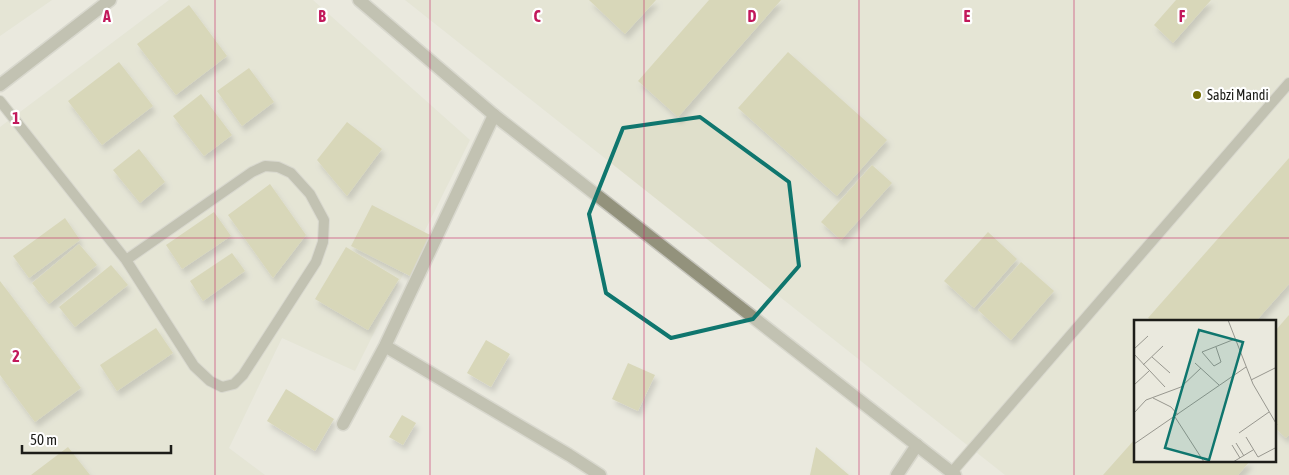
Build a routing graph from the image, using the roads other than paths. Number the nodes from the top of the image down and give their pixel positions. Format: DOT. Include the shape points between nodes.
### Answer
graph roads {
  1 [pos="110,0"];
  2 [pos="359,0"];
  3 [pos="1289,83"];
  4 [pos="0,85"];
  5 [pos="0,101"];
  6 [pos="494,115"];
  7 [pos="126,260"];
  8 [pos="385,346"];
  9 [pos="343,424"];
  10 [pos="917,445"];
  11 [pos="954,474"];
  12 [pos="600,475"];
  13 [pos="897,475"];
  1 -- 4 [label="street"];
  2 -- 6 [label="street"];
  3 -- 11 [label="lane"];
  5 -- 7 [label="lane"];
  6 -- 8 [label="street"];
  6 -- 10 [label="street"];
  7 -- 7 [label="lane" via="194,366 210,382 222,386 234,384 316,262 323,242 324,220 310,194 291,173 265,166"];
  8 -- 9 [label="street"];
  8 -- 12 [label="street"];
  10 -- 11 [label="street"];
  10 -- 13 [label="street"];
}
